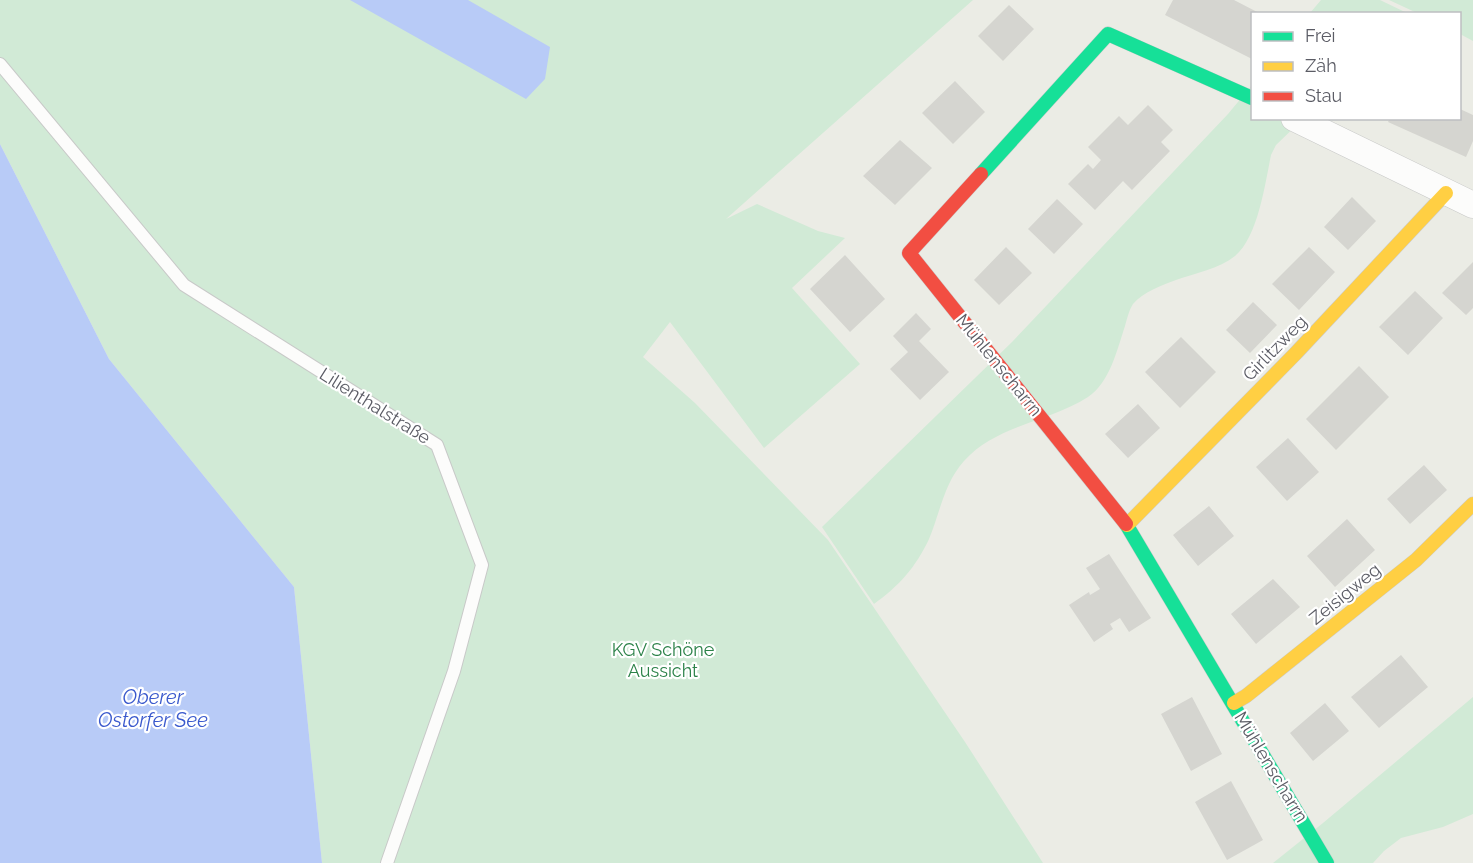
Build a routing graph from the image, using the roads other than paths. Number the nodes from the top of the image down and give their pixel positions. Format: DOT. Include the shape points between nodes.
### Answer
graph roads {
  1 [pos="0,64"];
  2 [pos="1251,98"];
  3 [pos="1298,120"];
  4 [pos="1446,193"];
  5 [pos="1473,205"];
  6 [pos="1473,504"];
  7 [pos="1128,525"];
  8 [pos="1234,703"];
  9 [pos="387,863"];
  10 [pos="1327,863"];
  1 -- 9 [label="lane, Lilienthalstraße" via="184,285 437,445 482,565 454,670"];
  2 -- 7 [label="street, Mühlenscharrn" via="1108,34 909,253"];
  3 -- 4 [label="street"];
  4 -- 5 [label="street"];
  4 -- 7 [label="street, Girlitzweg"];
  6 -- 8 [label="street, Zeisigweg" via="1416,560"];
  7 -- 8 [label="street, Mühlenscharrn"];
  8 -- 10 [label="street, Mühlenscharrn"];
}
